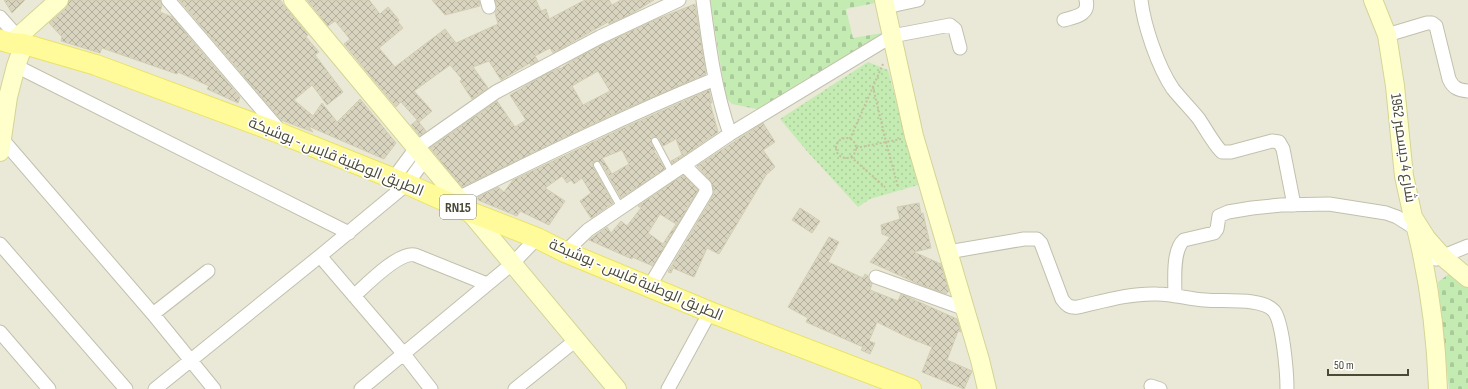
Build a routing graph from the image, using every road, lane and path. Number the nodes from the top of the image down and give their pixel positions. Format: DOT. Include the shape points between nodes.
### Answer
graph roads {
  1 [pos="59,0"];
  2 [pos="168,0"];
  3 [pos="293,0"];
  4 [pos="679,0"];
  5 [pos="703,0"];
  6 [pos="918,0"];
  7 [pos="1141,0"];
  8 [pos="1373,0"];
  9 [pos="1089,1"];
  10 [pos="891,3"];
  11 [pos="0,17"];
  12 [pos="1064,20"];
  13 [pos="1387,35"];
  14 [pos="892,39"];
  15 [pos="9,41"];
  16 [pos="960,48"];
  17 [pos="16,66"];
  18 [pos="715,79"];
  19 [pos="872,86"];
  20 [pos="1468,91"];
  21 [pos="4,100"];
  22 [pos="723,114"];
  23 [pos="744,126"];
  24 [pos="282,134"];
  25 [pos="730,134"];
  26 [pos="914,136"];
  27 [pos="850,140"];
  28 [pos="655,141"];
  29 [pos="886,142"];
  30 [pos="1,146"];
  31 [pos="856,148"];
  32 [pos="421,153"];
  33 [pos="851,157"];
  34 [pos="597,165"];
  35 [pos="684,165"];
  36 [pos="672,173"];
  37 [pos="400,182"];
  38 [pos="885,187"];
  39 [pos="898,187"];
  40 [pos="464,205"];
  41 [pos="1294,205"];
  42 [pos="621,208"];
  43 [pos="1414,223"];
  44 [pos="349,232"];
  45 [pos="537,238"];
  46 [pos="0,244"];
  47 [pos="1468,246"];
  48 [pos="565,252"];
  49 [pos="948,252"];
  50 [pos="320,256"];
  51 [pos="1443,257"];
  52 [pos="1424,262"];
  53 [pos="513,263"];
  54 [pos="208,271"];
  55 [pos="876,277"];
  56 [pos="1468,278"];
  57 [pos="487,284"];
  58 [pos="649,287"];
  59 [pos="354,296"];
  60 [pos="1175,296"];
  61 [pos="965,309"];
  62 [pos="710,312"];
  63 [pos="153,314"];
  64 [pos="0,332"];
  65 [pos="576,340"];
  66 [pos="403,354"];
  67 [pos="191,360"];
  68 [pos="49,389"];
  69 [pos="126,389"];
  70 [pos="155,389"];
  71 [pos="214,389"];
  72 [pos="361,389"];
  73 [pos="431,389"];
  74 [pos="515,389"];
  75 [pos="617,389"];
  76 [pos="668,389"];
  77 [pos="911,389"];
  78 [pos="987,389"];
  79 [pos="1287,389"];
  80 [pos="1438,389"];
  1 -- 15 [label="street"];
  2 -- 24 [label="street"];
  3 -- 32 [label="street"];
  4 -- 32 [label="street" via="600,37 496,92"];
  5 -- 18 [label="street"];
  6 -- 10 [label="street"];
  7 -- 41 [label="street" via="1149,36 1162,71 1173,89 1190,107 1222,152 1272,141 1279,142 1283,149"];
  8 -- 13 [label="street, شارع 4 ديسمبر 1952"];
  9 -- 12 [label="street" via="1082,14"];
  10 -- 14 [label="street"];
  11 -- 15 [label="street"];
  13 -- 20 [label="street" via="1432,23 1436,26 1452,85 1460,91"];
  13 -- 43 [label="street, شارع 4 ديسمبر 1952" via="1404,176"];
  14 -- 16 [label="street" via="950,25 955,29"];
  14 -- 19 [label="path"];
  14 -- 23 [label="street"];
  14 -- 26 [label="street"];
  15 -- 17 [label="street"];
  15 -- 24 [label="main road, الطريق الوطنية قابس - بوشبكة / RN15" via="96,65"];
  17 -- 21 [label="street"];
  17 -- 44 [label="street"];
  18 -- 22 [label="street"];
  18 -- 40 [label="street" via="647,106 525,165"];
  19 -- 27 [label="path"];
  19 -- 29 [label="path"];
  21 -- 30 [label="street"];
  22 -- 23 [label="street"];
  22 -- 25 [label="street"];
  23 -- 25 [label="street"];
  24 -- 37 [label="main road, الطريق الوطنية قابس - بوشبكة / RN15"];
  25 -- 35 [label="street"];
  26 -- 29 [label="path"];
  26 -- 49 [label="street"];
  27 -- 31 [label="path"];
  27 -- 33 [label="path" via="841,140 836,149 840,157"];
  28 -- 36 [label="lane"];
  29 -- 31 [label="path"];
  29 -- 39 [label="path"];
  30 -- 63 [label="street"];
  31 -- 33 [label="path"];
  32 -- 37 [label="street"];
  32 -- 40 [label="street"];
  33 -- 38 [label="path"];
  34 -- 42 [label="lane"];
  35 -- 36 [label="street"];
  35 -- 58 [label="street" via="705,186 706,192"];
  36 -- 42 [label="street"];
  37 -- 40 [label="main road, الطريق الوطنية قابس - بوشبكة / RN15"];
  37 -- 44 [label="street"];
  40 -- 45 [label="main road, الطريق الوطنية قابس - بوشبكة / RN15"];
  40 -- 53 [label="street"];
  41 -- 43 [label="street" via="1329,204 1386,213"];
  41 -- 60 [label="street" via="1228,212 1219,216 1214,233 1180,243 1177,252"];
  42 -- 48 [label="street" via="588,230"];
  43 -- 51 [label="street, شارع 4 ديسمبر 1952"];
  43 -- 52 [label="street"];
  44 -- 50 [label="street"];
  45 -- 48 [label="main road, الطريق الوطنية قابس - بوشبكة / RN15"];
  45 -- 53 [label="street"];
  46 -- 69 [label="street"];
  47 -- 51 [label="street"];
  48 -- 58 [label="main road, الطريق الوطنية قابس - بوشبكة / RN15"];
  49 -- 60 [label="street" via="1036,239 1041,243 1062,299 1071,308 1140,295"];
  49 -- 61 [label="street"];
  50 -- 59 [label="street"];
  50 -- 67 [label="street"];
  51 -- 52 [label="street"];
  51 -- 56 [label="street, شارع 4 ديسمبر 1952"];
  52 -- 80 [label="street" via="1434,332"];
  53 -- 57 [label="street"];
  53 -- 65 [label="street"];
  54 -- 63 [label="street"];
  55 -- 61 [label="street"];
  57 -- 59 [label="street" via="409,254 399,258"];
  57 -- 66 [label="street"];
  58 -- 62 [label="main road, الطريق الوطنية قابس - بوشبكة / RN15"];
  59 -- 66 [label="street"];
  60 -- 79 [label="street" via="1251,302 1273,310 1282,336"];
  61 -- 78 [label="street"];
  62 -- 76 [label="street"];
  62 -- 77 [label="main road, الطريق الوطنية قابس - بوشبكة / RN15"];
  63 -- 67 [label="street"];
  64 -- 68 [label="street"];
  65 -- 74 [label="street"];
  65 -- 75 [label="street"];
  66 -- 72 [label="street"];
  66 -- 73 [label="street"];
  67 -- 70 [label="street"];
  67 -- 71 [label="street"];
}
